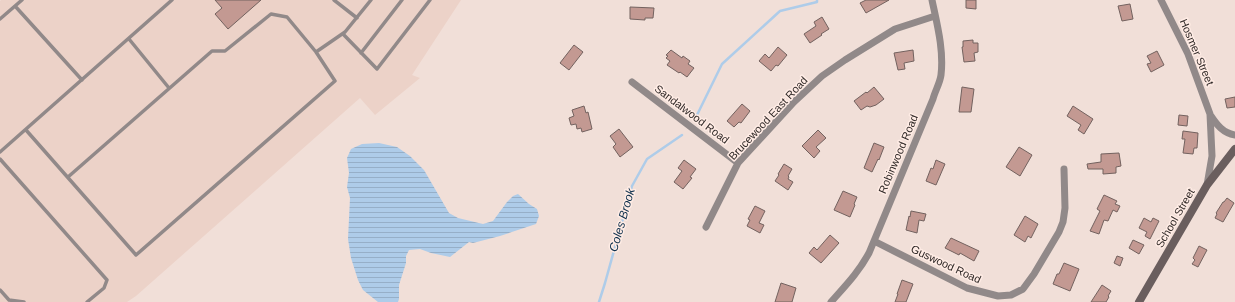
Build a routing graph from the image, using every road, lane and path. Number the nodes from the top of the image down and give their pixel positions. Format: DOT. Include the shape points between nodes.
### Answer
graph roads {
  1 [pos="22,0"];
  2 [pos="172,0"];
  3 [pos="334,0"];
  4 [pos="371,0"];
  5 [pos="402,0"];
  6 [pos="430,0"];
  7 [pos="932,0"];
  8 [pos="1161,0"];
  9 [pos="15,6"];
  10 [pos="935,16"];
  11 [pos="357,18"];
  12 [pos="0,19"];
  13 [pos="342,34"];
  14 [pos="129,39"];
  15 [pos="316,52"];
  16 [pos="361,53"];
  17 [pos="82,80"];
  18 [pos="632,82"];
  19 [pos="170,88"];
  20 [pos="1210,114"];
  21 [pos="26,130"];
  22 [pos="1235,135"];
  23 [pos="1235,149"];
  24 [pos="0,152"];
  25 [pos="0,159"];
  26 [pos="738,163"];
  27 [pos="1064,169"];
  28 [pos="68,177"];
  29 [pos="1207,185"];
  30 [pos="706,227"];
  31 [pos="874,241"];
  32 [pos="0,290"];
  33 [pos="24,302"];
  34 [pos="87,302"];
  35 [pos="832,302"];
  36 [pos="1139,302"];
  1 -- 9 [label="lane"];
  2 -- 14 [label="lane"];
  3 -- 11 [label="lane"];
  4 -- 11 [label="lane"];
  5 -- 16 [label="lane"];
  6 -- 16 [label="lane" via="377,69"];
  7 -- 10 [label="street, Robinwood Road"];
  8 -- 20 [label="street, Hosmer Street" via="1188,54"];
  9 -- 12 [label="lane"];
  9 -- 17 [label="lane"];
  10 -- 26 [label="street, Brucewood East Road" via="895,29 822,76 794,102"];
  10 -- 31 [label="street, Robinwood Road" via="942,55 941,76"];
  11 -- 13 [label="lane"];
  13 -- 15 [label="lane"];
  13 -- 16 [label="lane"];
  14 -- 17 [label="lane"];
  14 -- 19 [label="lane"];
  15 -- 19 [label="lane" via="287,17 271,14 225,51 212,51"];
  15 -- 28 [label="lane" via="335,81 136,255"];
  17 -- 21 [label="lane"];
  18 -- 26 [label="street, Sandalwood Road"];
  19 -- 28 [label="lane"];
  20 -- 22 [label="street, Hosmer Street" via="1221,129"];
  20 -- 29 [label="street, Hosmer Street" via="1212,156"];
  21 -- 24 [label="lane"];
  21 -- 28 [label="lane"];
  23 -- 29 [label="street, School Street"];
  25 -- 34 [label="lane" via="108,280 104,288"];
  26 -- 30 [label="street, Brucewood East Road"];
  27 -- 31 [label="street, Guswood Road" via="1063,222 1059,232 1034,274 1023,288 1011,295 998,296 967,288"];
  29 -- 36 [label="street, School Street"];
  31 -- 35 [label="street, Robinwood Road" via="862,267"];
  32 -- 33 [label="lane" via="9,300"];
}
